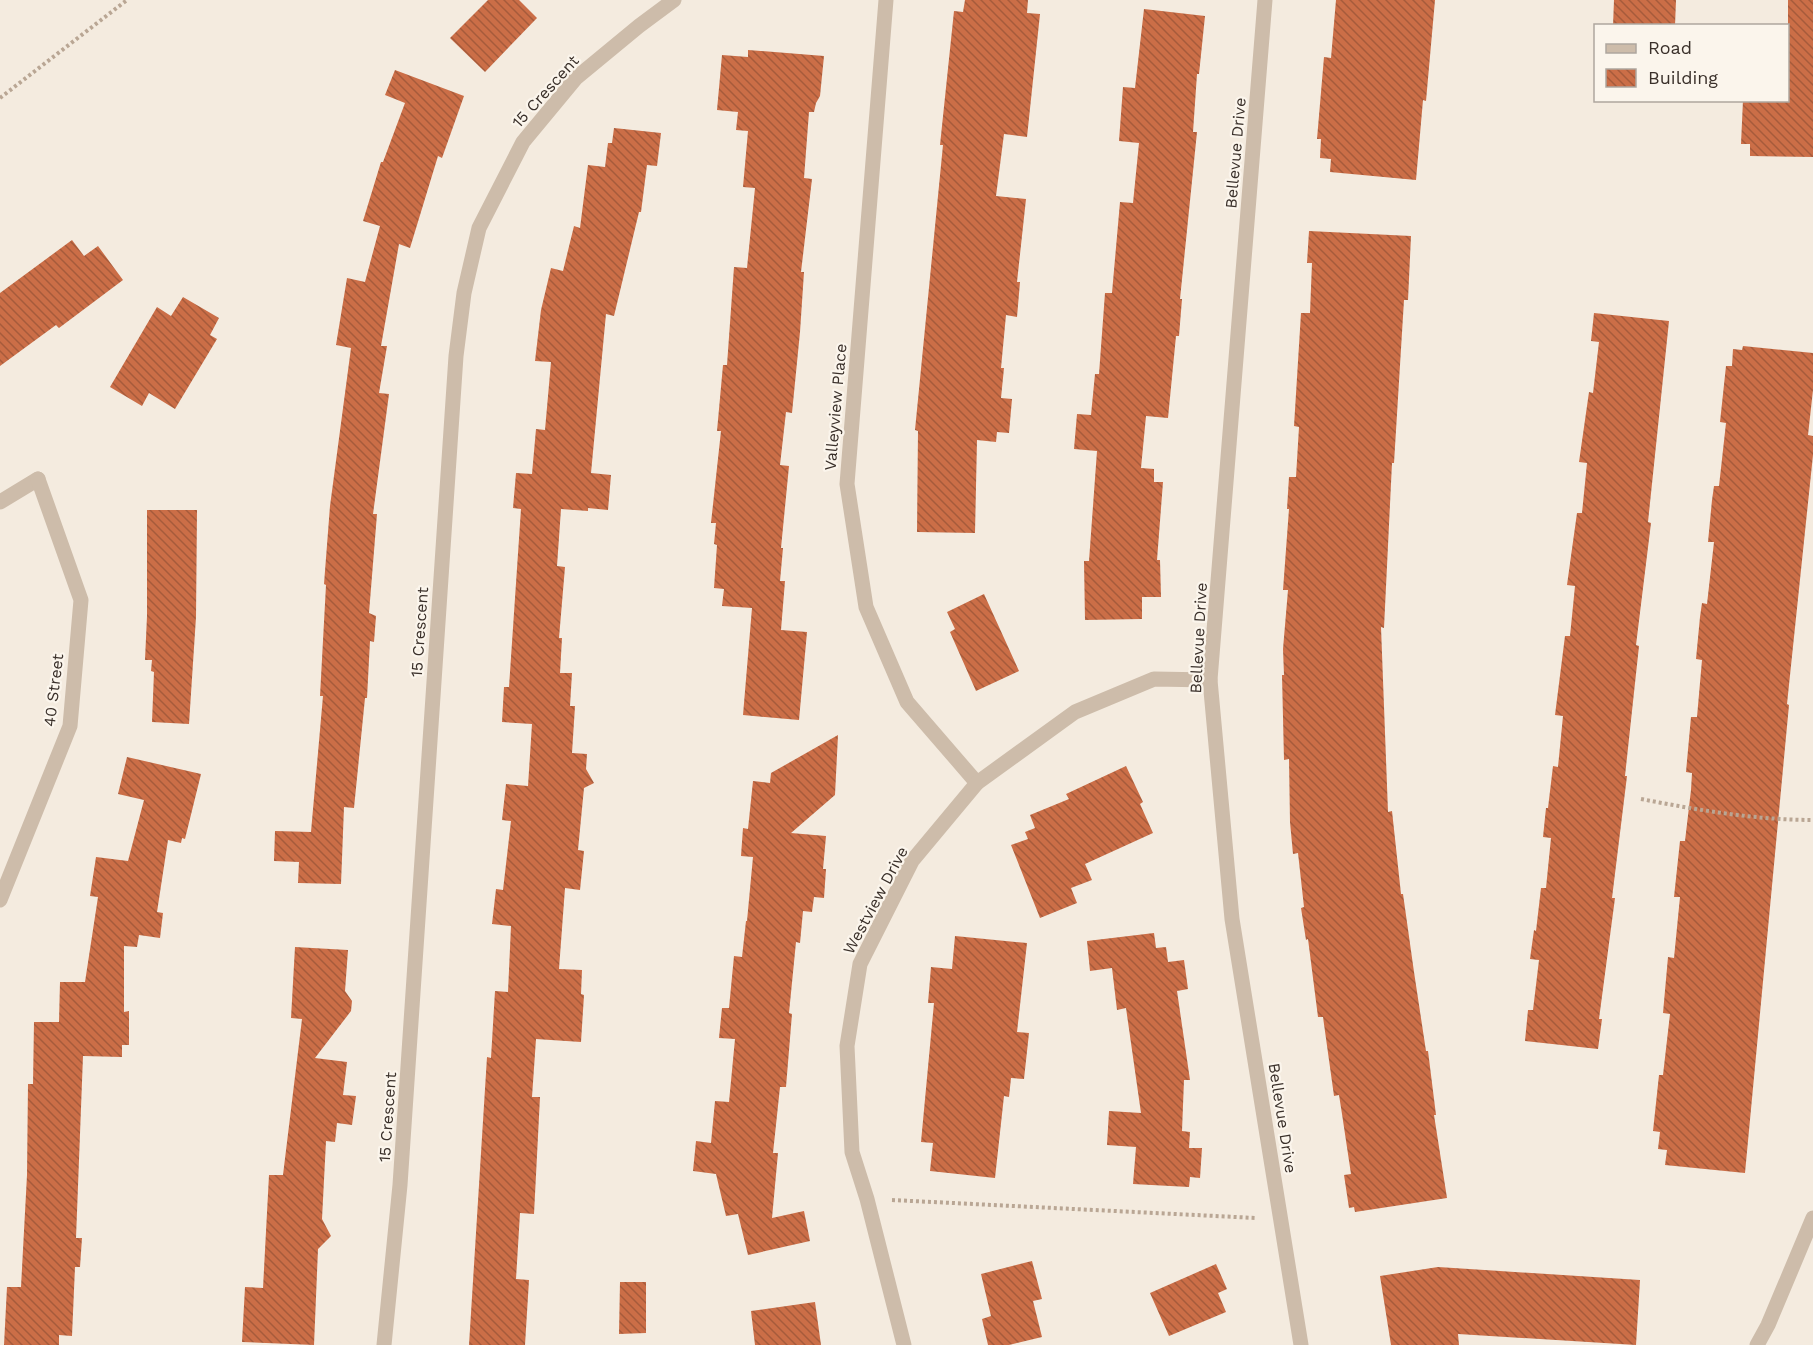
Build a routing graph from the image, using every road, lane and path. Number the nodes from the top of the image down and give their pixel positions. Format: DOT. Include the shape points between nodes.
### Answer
graph roads {
  1 [pos="127,0"];
  2 [pos="674,0"];
  3 [pos="886,0"];
  4 [pos="1265,0"];
  5 [pos="0,98"];
  6 [pos="0,502"];
  7 [pos="1210,680"];
  8 [pos="977,783"];
  9 [pos="1641,799"];
  10 [pos="1813,820"];
  11 [pos="0,900"];
  12 [pos="867,1199"];
  13 [pos="1813,1218"];
  14 [pos="1281,1219"];
  15 [pos="384,1345"];
  16 [pos="904,1345"];
  17 [pos="1301,1345"];
  18 [pos="1757,1345"];
  1 -- 5 [label="path"];
  2 -- 15 [label="street, 15 Crescent" via="576,78 523,142 479,228 464,293 455,368 400,1185"];
  3 -- 8 [label="street, Valleyview Place" via="848,483 866,607 907,702"];
  4 -- 7 [label="street, Bellevue Drive"];
  6 -- 11 [label="street, 40 Street" via="38,479 81,600 70,726"];
  7 -- 8 [label="street, Westview Drive" via="1154,679 1075,712"];
  7 -- 14 [label="street, Bellevue Drive" via="1232,919"];
  8 -- 12 [label="street, Westview Drive" via="912,861 860,963 847,1046 852,1152"];
  9 -- 10 [label="path" via="1714,812"];
  12 -- 14 [label="path"];
  12 -- 16 [label="street, Westview Drive"];
  13 -- 18 [label="street"];
  14 -- 17 [label="street, Bellevue Drive"];
}
